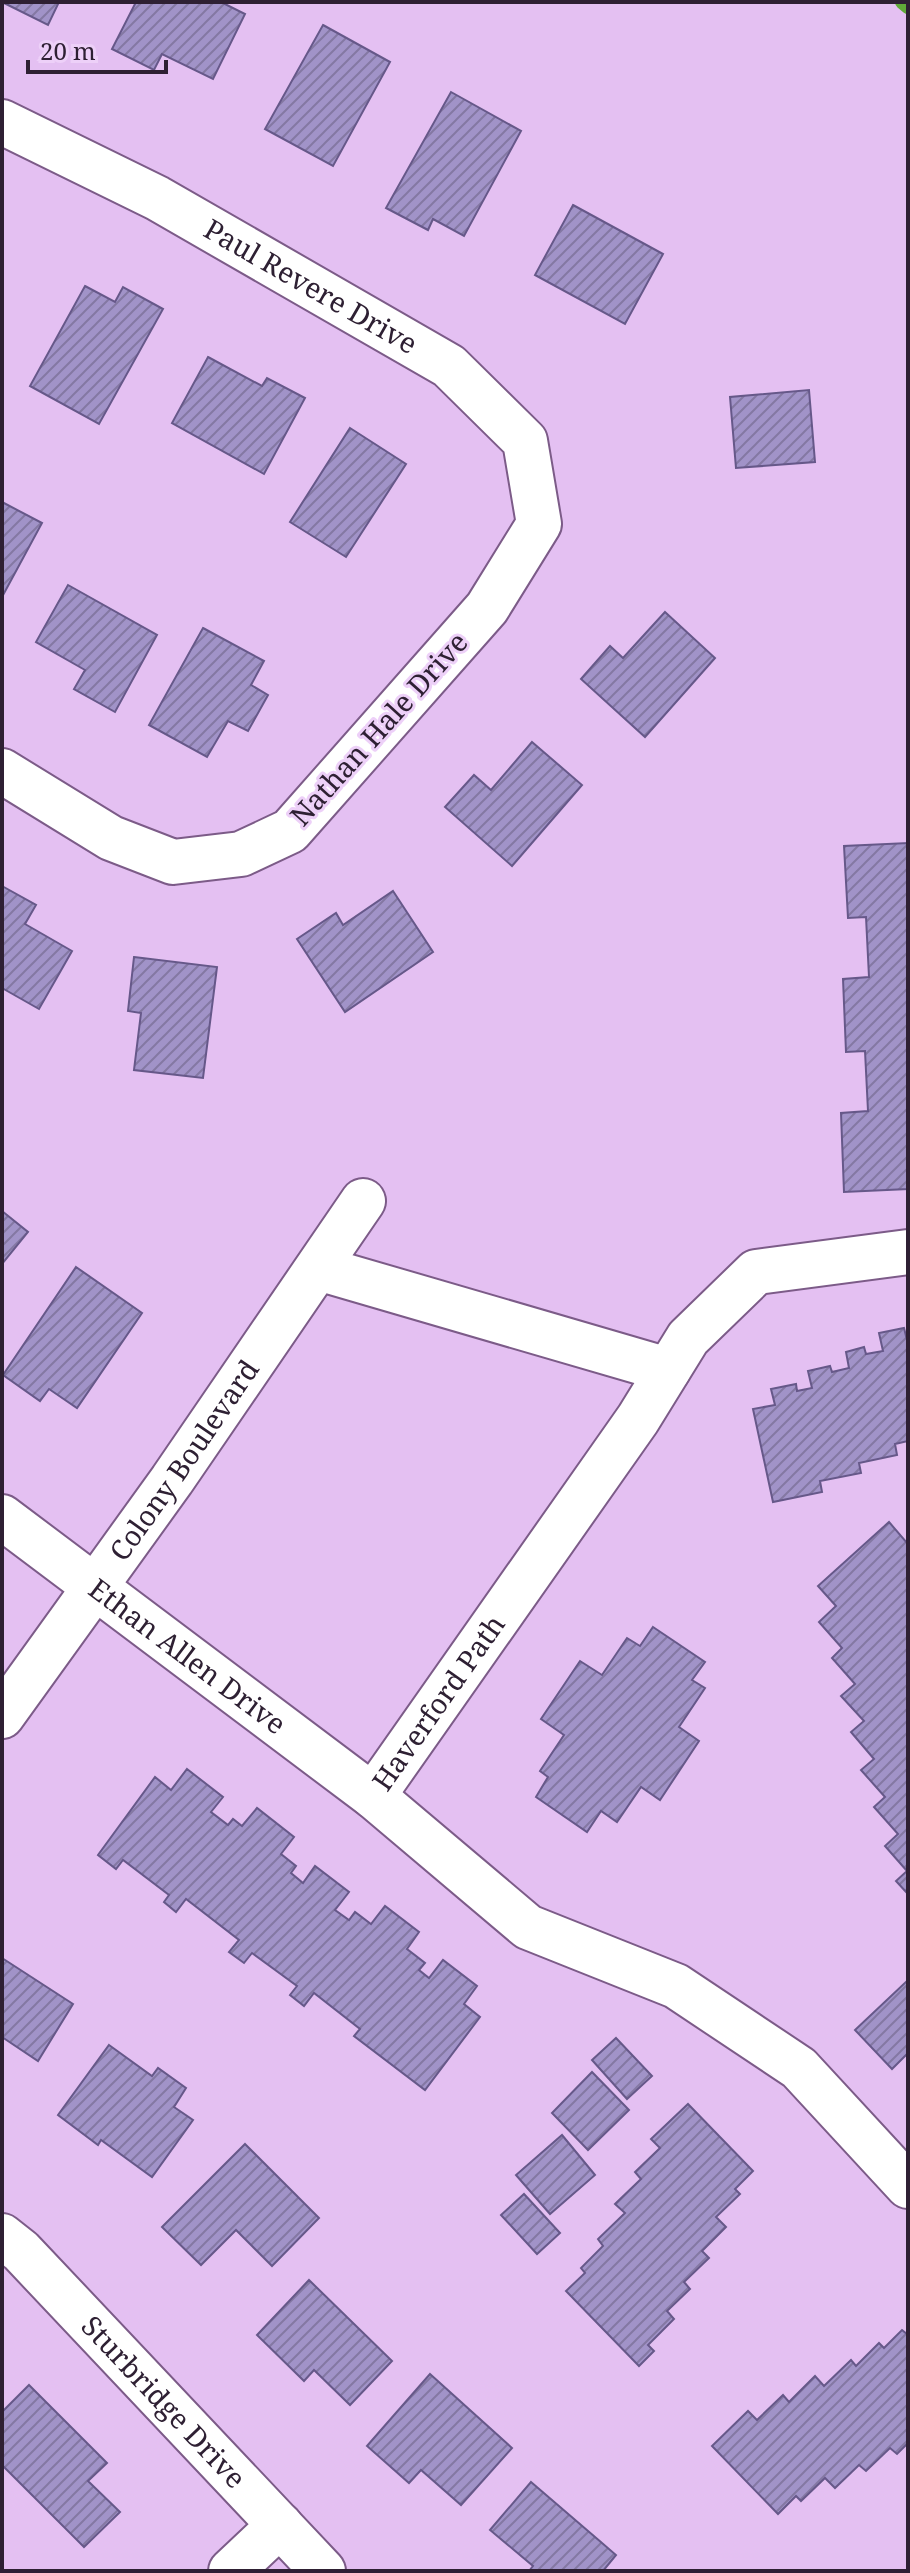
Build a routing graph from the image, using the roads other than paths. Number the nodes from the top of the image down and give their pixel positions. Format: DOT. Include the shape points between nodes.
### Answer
graph roads {
  1 [pos="2,122"];
  2 [pos="539,524"];
  3 [pos="2,771"];
  4 [pos="363,1201"];
  5 [pos="908,1252"];
  6 [pos="318,1268"];
  7 [pos="668,1370"];
  8 [pos="2,1517"];
  9 [pos="93,1588"];
  10 [pos="2,1716"];
  11 [pos="373,1796"];
  12 [pos="908,2186"];
  13 [pos="2,2236"];
  14 [pos="280,2525"];
  15 [pos="231,2571"];
  16 [pos="323,2571"];
  1 -- 2 [label="street, Paul Revere Drive" via="157,198 449,366 525,441"];
  2 -- 3 [label="street, Nathan Hale Drive" via="487,608 290,831 241,854 173,862 111,838"];
  4 -- 6 [label="street, Colony Boulevard"];
  5 -- 7 [label="street, Haverford Path" via="756,1272 688,1338"];
  6 -- 7 [label="street"];
  6 -- 9 [label="street, Colony Boulevard"];
  7 -- 11 [label="street, Haverford Path"];
  8 -- 9 [label="street, Ethan Allen Drive"];
  9 -- 10 [label="street, Colony Boulevard"];
  9 -- 11 [label="street, Ethan Allen Drive"];
  11 -- 12 [label="street, Haverford Path" via="528,1927 676,1986 799,2068"];
  13 -- 14 [label="street, Sturbridge Drive"];
  14 -- 15 [label="street"];
  14 -- 16 [label="street, Sturbridge Drive"];
}
